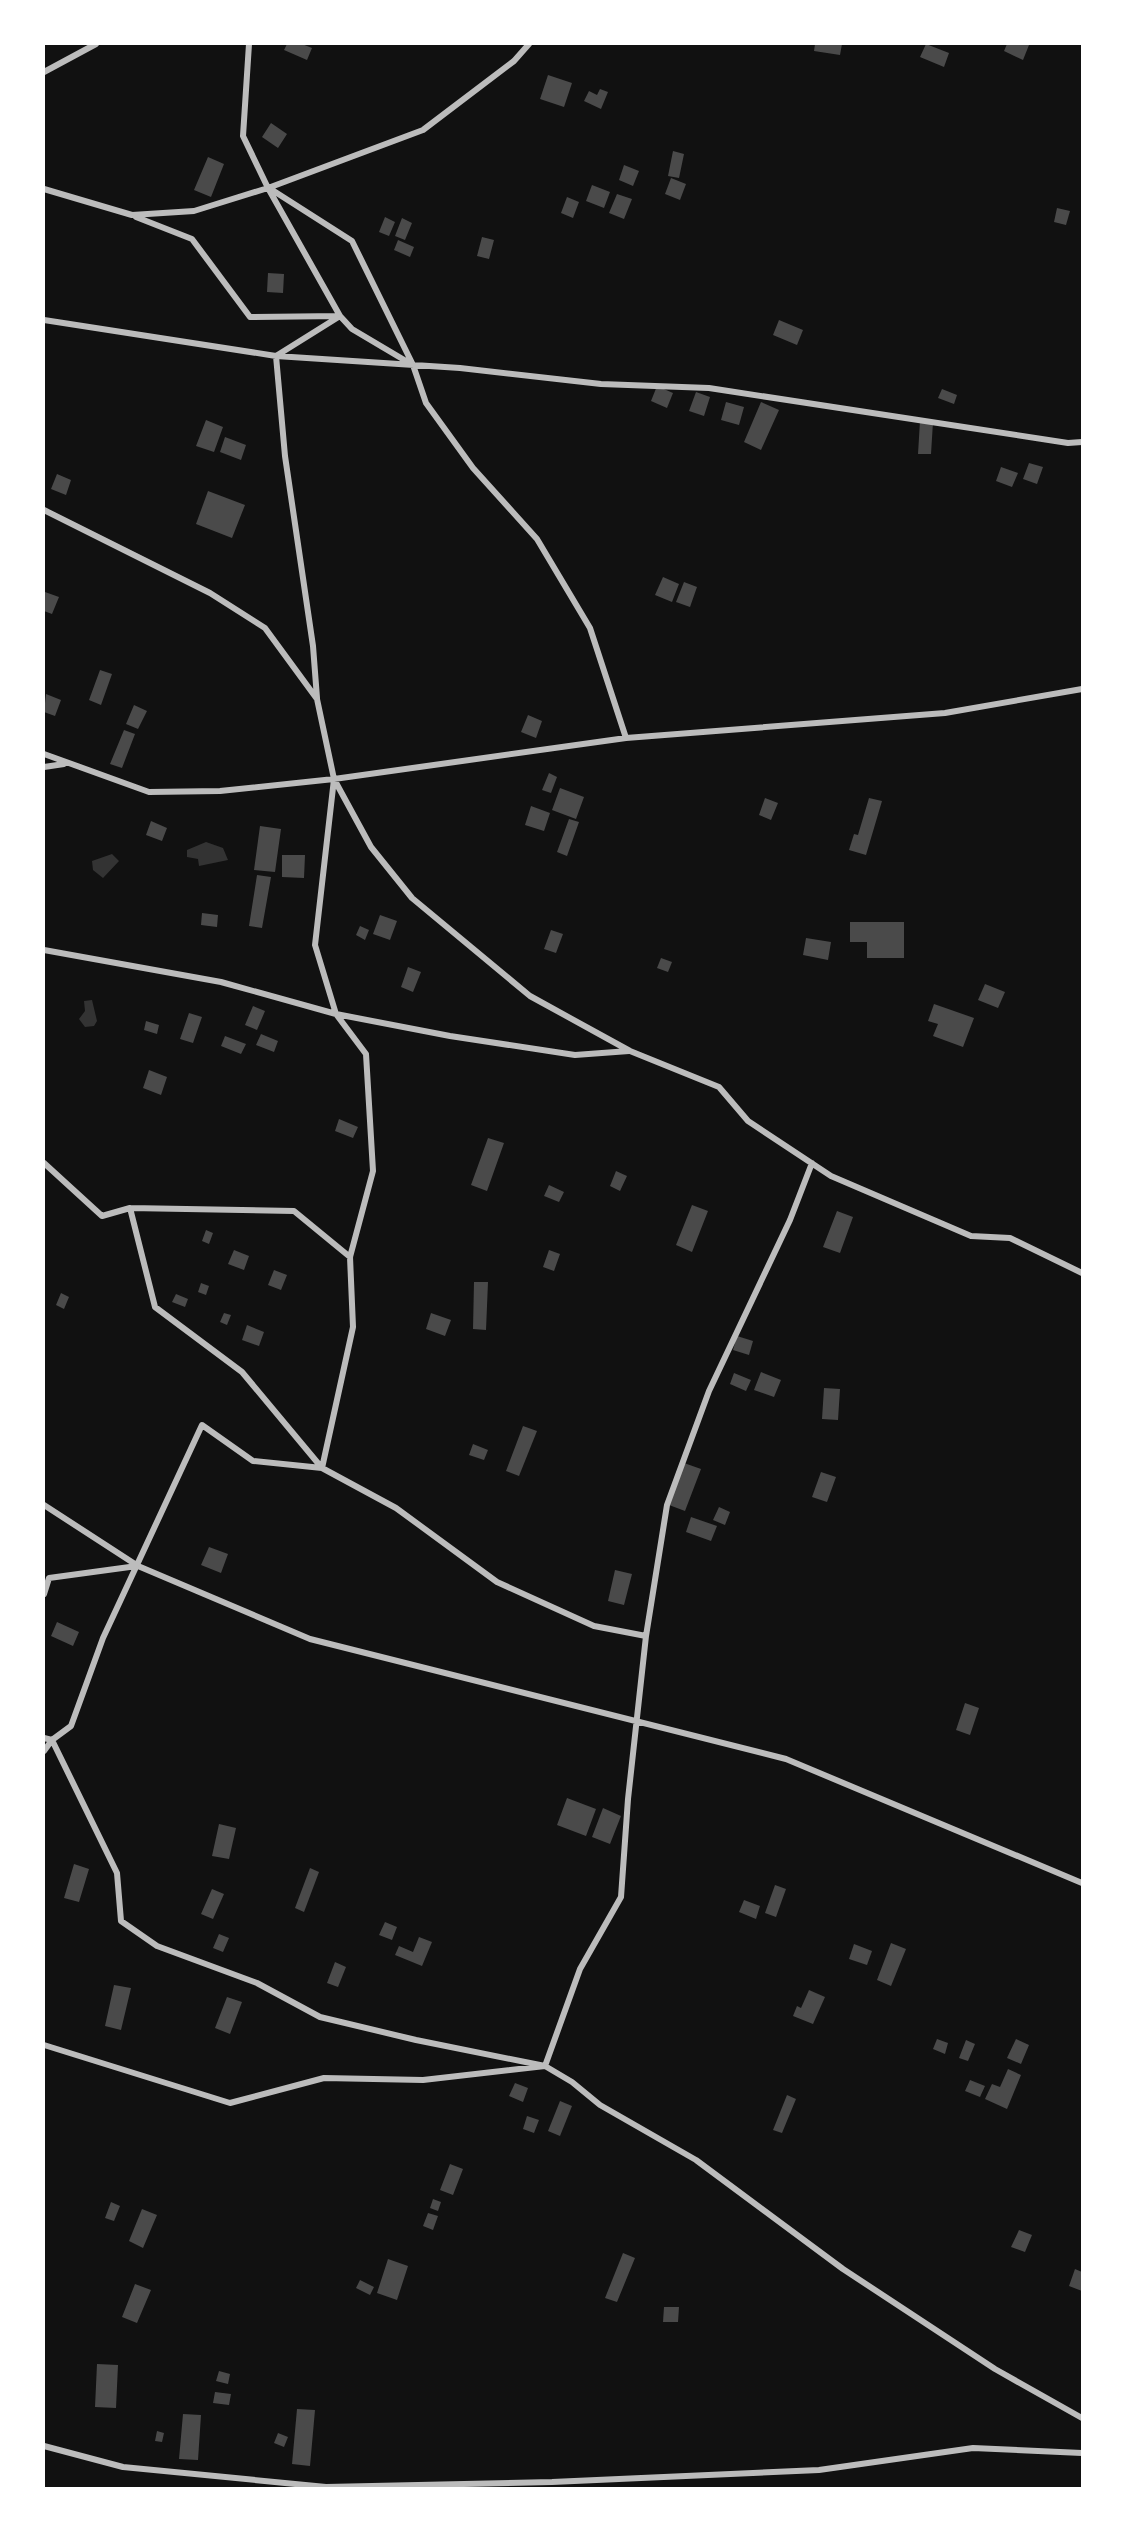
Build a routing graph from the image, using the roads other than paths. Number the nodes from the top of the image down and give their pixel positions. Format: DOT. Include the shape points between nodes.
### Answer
graph roads {
  1 [pos="96,44"];
  2 [pos="249,44"];
  3 [pos="529,44"];
  4 [pos="44,72"];
  5 [pos="268,188"];
  6 [pos="44,189"];
  7 [pos="132,215"];
  8 [pos="340,316"];
  9 [pos="44,320"];
  10 [pos="276,356"];
  11 [pos="412,365"];
  12 [pos="1083,442"];
  13 [pos="44,510"];
  14 [pos="1083,689"];
  15 [pos="317,699"];
  16 [pos="626,738"];
  17 [pos="44,754"];
  18 [pos="66,764"];
  19 [pos="44,767"];
  20 [pos="333,779"];
  21 [pos="44,950"];
  22 [pos="336,1014"];
  23 [pos="630,1051"];
  24 [pos="44,1163"];
  25 [pos="812,1163"];
  26 [pos="130,1208"];
  27 [pos="350,1257"];
  28 [pos="1083,1273"];
  29 [pos="322,1468"];
  30 [pos="44,1505"];
  31 [pos="138,1566"];
  32 [pos="44,1594"];
  33 [pos="646,1636"];
  34 [pos="637,1722"];
  35 [pos="44,1738"];
  36 [pos="52,1740"];
  37 [pos="44,1751"];
  38 [pos="1083,1883"];
  39 [pos="44,2045"];
  40 [pos="545,2066"];
  41 [pos="1083,2418"];
  42 [pos="44,2446"];
  43 [pos="1083,2453"];
  1 -- 4 [label="street"];
  2 -- 5 [label="street" via="243,136"];
  3 -- 5 [label="street" via="514,61 423,130"];
  5 -- 7 [label="street" via="194,211"];
  5 -- 8 [label="street"];
  5 -- 11 [label="street" via="352,241"];
  6 -- 7 [label="street"];
  7 -- 8 [label="street" via="192,239 250,317"];
  8 -- 10 [label="street"];
  8 -- 11 [label="street" via="352,330"];
  9 -- 10 [label="street"];
  10 -- 11 [label="street"];
  10 -- 15 [label="street"];
  11 -- 12 [label="street" via="601,384 709,387 1068,443"];
  11 -- 16 [label="street" via="426,403 473,468 537,539 590,628"];
  13 -- 15 [label="street" via="210,593 265,628"];
  14 -- 16 [label="street" via="945,713"];
  15 -- 20 [label="street"];
  16 -- 20 [label="street"];
  17 -- 18 [label="street"];
  18 -- 19 [label="street"];
  18 -- 20 [label="street" via="149,792 220,791"];
  20 -- 22 [label="street" via="315,945"];
  20 -- 23 [label="street" via="371,847 412,898 530,996"];
  21 -- 22 [label="street" via="221,982"];
  22 -- 23 [label="street" via="575,1054"];
  22 -- 27 [label="street" via="366,1054 373,1171"];
  23 -- 25 [label="street" via="719,1087 748,1121"];
  24 -- 26 [label="street" via="102,1216"];
  25 -- 28 [label="street" via="831,1176 971,1236 1010,1238"];
  25 -- 33 [label="street" via="790,1220 710,1391 667,1505"];
  26 -- 27 [label="street" via="294,1211"];
  26 -- 29 [label="street" via="155,1307 242,1372"];
  27 -- 29 [label="street" via="353,1327"];
  29 -- 31 [label="street" via="253,1461 202,1425"];
  29 -- 33 [label="street" via="396,1508 497,1582 594,1626"];
  30 -- 31 [label="street"];
  31 -- 32 [label="street" via="49,1578"];
  31 -- 34 [label="street" via="310,1639"];
  31 -- 36 [label="street" via="103,1638 71,1725"];
  33 -- 34 [label="street"];
  34 -- 38 [label="street" via="786,1759"];
  34 -- 40 [label="street" via="621,1897 580,1969"];
  35 -- 36 [label="street"];
  36 -- 37 [label="street"];
  36 -- 40 [label="street" via="117,1873 121,1920 157,1946 257,1983 320,2017"];
  39 -- 40 [label="street" via="230,2103 324,2078 423,2080"];
  40 -- 41 [label="street" via="600,2105 696,2160 843,2269 985,2362"];
  42 -- 43 [label="street" via="123,2467 326,2487 819,2470 973,2448"];
}
